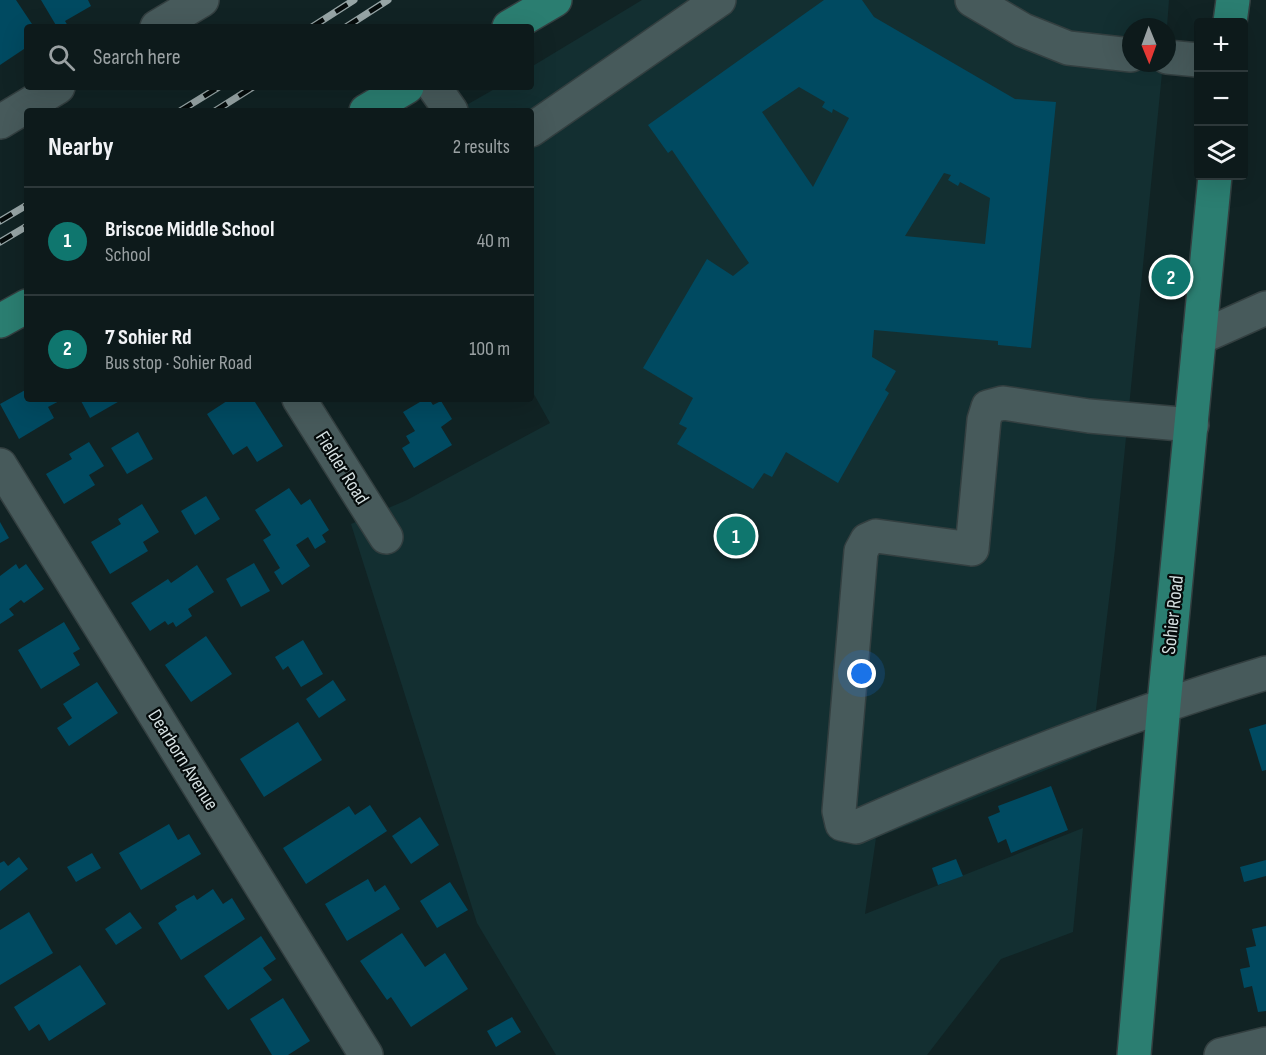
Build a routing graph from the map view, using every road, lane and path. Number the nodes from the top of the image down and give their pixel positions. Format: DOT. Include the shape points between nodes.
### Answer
graph roads {
  1 [pos="202,0"];
  2 [pos="555,0"];
  3 [pos="719,0"];
  4 [pos="972,0"];
  5 [pos="1233,0"];
  6 [pos="1231,18"];
  7 [pos="163,24"];
  8 [pos="514,24"];
  9 [pos="1122,54"];
  10 [pos="1176,58"];
  11 [pos="1194,60"];
  12 [pos="53,90"];
  13 [pos="402,90"];
  14 [pos="436,90"];
  15 [pos="371,108"];
  16 [pos="450,108"];
  17 [pos="0,122"];
  18 [pos="534,128"];
  19 [pos="1215,180"];
  20 [pos="24,308"];
  21 [pos="1266,309"];
  22 [pos="0,321"];
  23 [pos="1199,338"];
  24 [pos="301,402"];
  25 [pos="1191,425"];
  26 [pos="0,465"];
  27 [pos="386,537"];
  28 [pos="1266,674"];
  29 [pos="1164,704"];
  30 [pos="1266,1044"];
  31 [pos="366,1055"];
  32 [pos="1134,1055"];
  33 [pos="1221,1055"];
  1 -- 7 [label="street"];
  2 -- 8 [label="main road"];
  3 -- 18 [label="street"];
  4 -- 9 [label="street" via="1023,30 1068,48"];
  5 -- 6 [label="main road"];
  10 -- 11 [label="street"];
  12 -- 17 [label="street"];
  13 -- 15 [label="main road"];
  14 -- 16 [label="street"];
  19 -- 23 [label="main road, Sohier Road"];
  20 -- 22 [label="main road"];
  21 -- 23 [label="street"];
  23 -- 25 [label="main road, Sohier Road"];
  24 -- 27 [label="street, Fielder Road"];
  25 -- 29 [label="main road, Sohier Road"];
  25 -- 29 [label="street" via="1003,403 988,407 972,549 876,536 867,540 861,550 839,811 842,824 856,827 948,787"];
  26 -- 31 [label="street, Dearborn Avenue"];
  28 -- 29 [label="street"];
  29 -- 32 [label="main road, Sohier Road"];
  30 -- 33 [label="street"];
}
